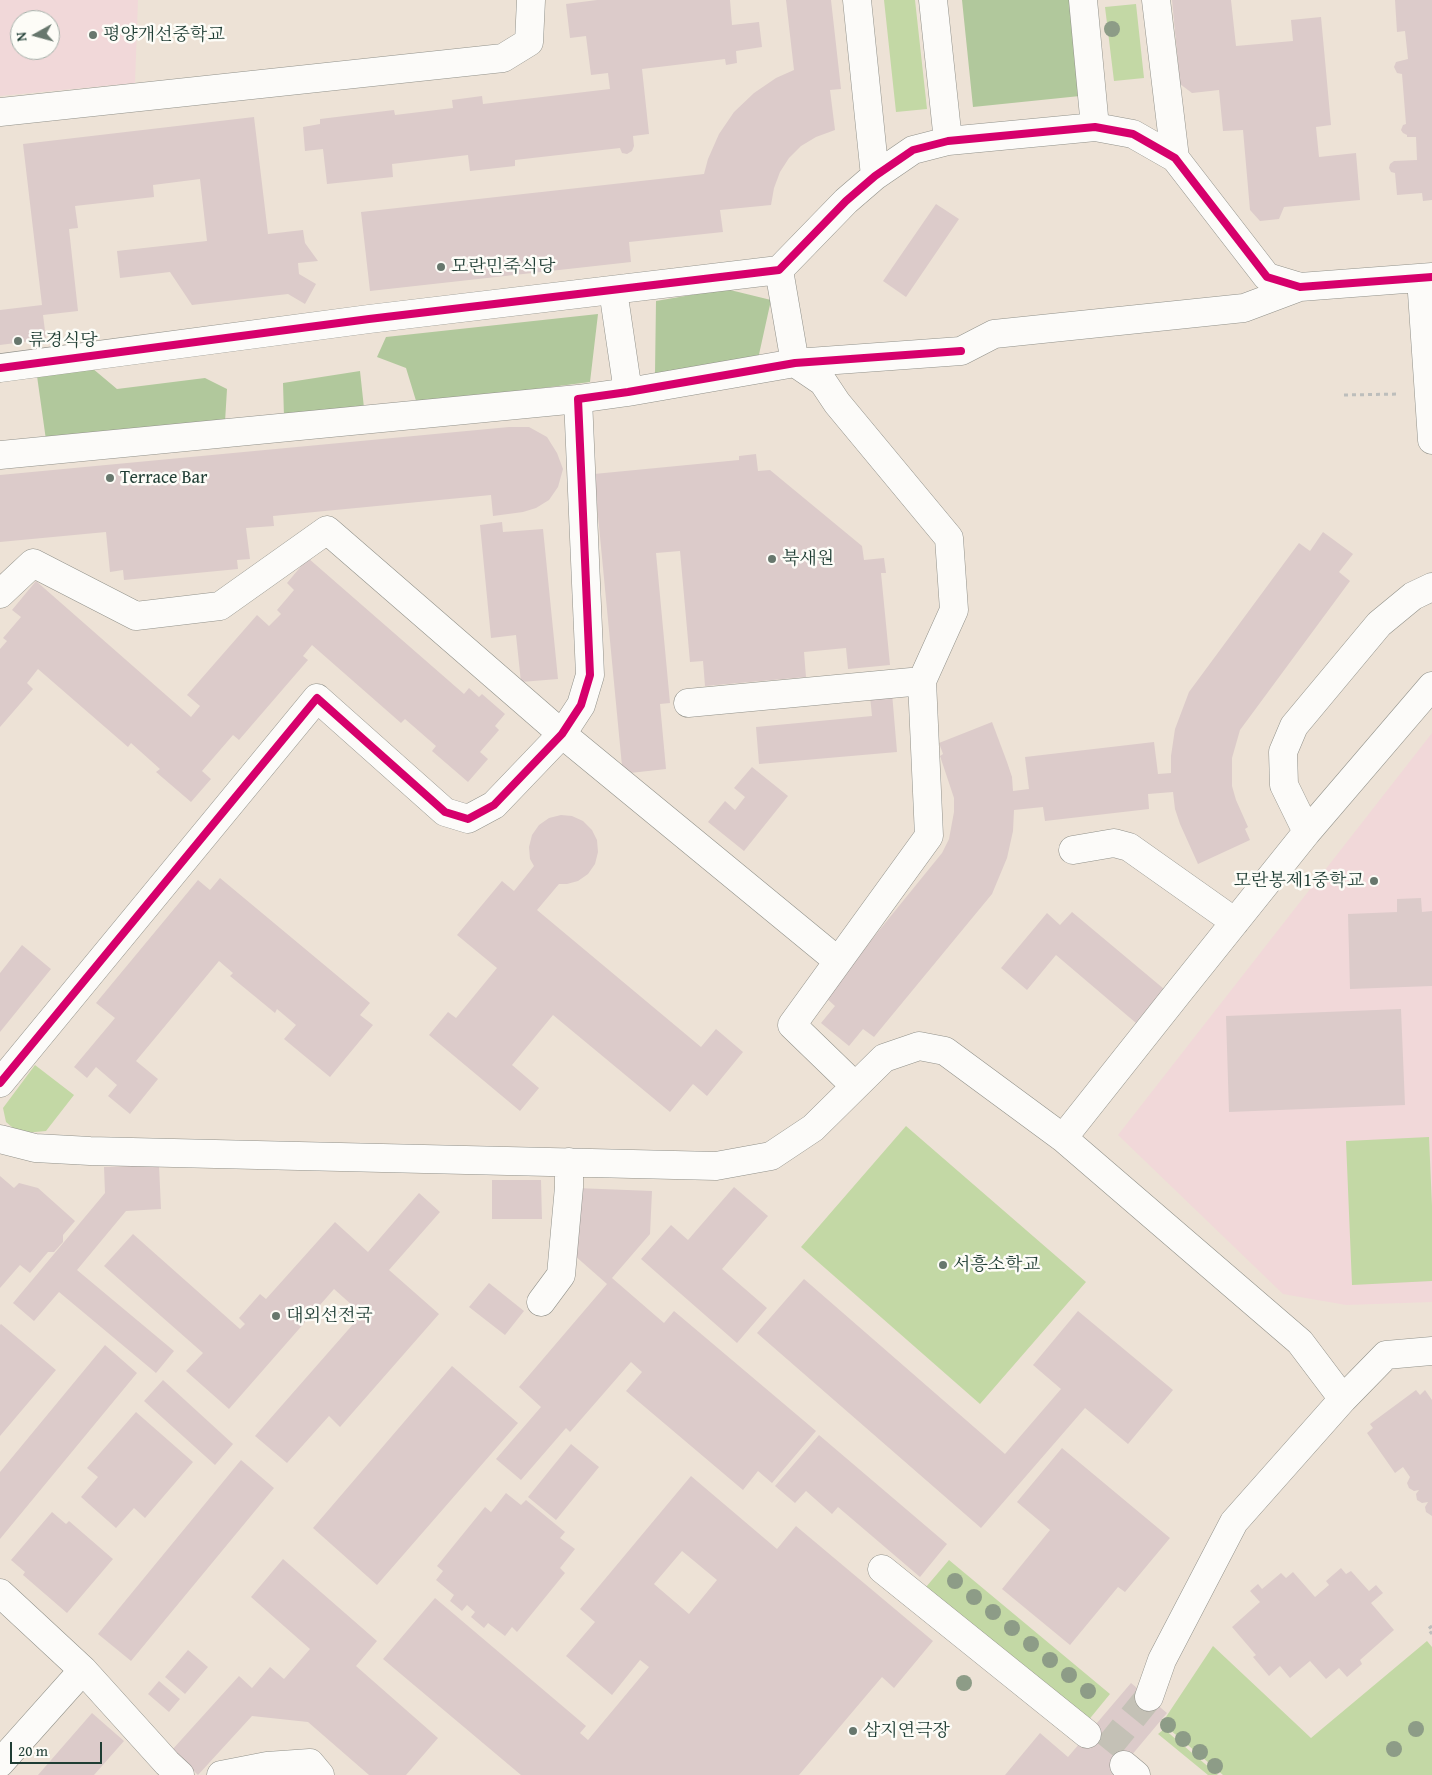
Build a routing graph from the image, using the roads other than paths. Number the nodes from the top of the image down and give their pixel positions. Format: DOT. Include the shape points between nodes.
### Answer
graph roads {
  1 [pos="531,0"];
  2 [pos="857,0"];
  3 [pos="933,0"];
  4 [pos="1083,0"];
  5 [pos="1156,0"];
  6 [pos="0,112"];
  7 [pos="1095,128"];
  8 [pos="948,141"];
  9 [pos="1175,158"];
  10 [pos="875,176"];
  11 [pos="778,270"];
  12 [pos="1427,277"];
  13 [pos="1300,288"];
  14 [pos="613,290"];
  15 [pos="795,363"];
  16 [pos="0,368"];
  17 [pos="628,392"];
  18 [pos="578,399"];
  19 [pos="1432,440"];
  20 [pos="0,456"];
  21 [pos="1432,587"];
  22 [pos="0,594"];
  23 [pos="922,681"];
  24 [pos="1432,686"];
  25 [pos="688,702"];
  26 [pos="562,734"];
  27 [pos="1307,832"];
  28 [pos="1073,850"];
  29 [pos="1235,922"];
  30 [pos="838,961"];
  31 [pos="0,1083"];
  32 [pos="855,1086"];
  33 [pos="1063,1138"];
  34 [pos="0,1139"];
  35 [pos="569,1162"];
  36 [pos="542,1302"];
  37 [pos="1432,1351"];
  38 [pos="1342,1399"];
  39 [pos="882,1569"];
  40 [pos="0,1593"];
  41 [pos="83,1670"];
  42 [pos="1149,1697"];
  43 [pos="1088,1734"];
  44 [pos="0,1763"];
  45 [pos="174,1769"];
  46 [pos="221,1775"];
  47 [pos="320,1775"];
  1 -- 6 [label="street" via="529,42 503,58"];
  2 -- 10 [label="street"];
  3 -- 8 [label="street"];
  4 -- 7 [label="street"];
  5 -- 9 [label="street"];
  7 -- 8 [label="street"];
  7 -- 9 [label="street" via="1132,134"];
  8 -- 10 [label="street" via="913,150"];
  9 -- 13 [label="street" via="1267,277"];
  10 -- 11 [label="street"];
  11 -- 14 [label="street"];
  11 -- 15 [label="street"];
  12 -- 13 [label="street"];
  12 -- 19 [label="street" via="1428,393"];
  13 -- 15 [label="street" via="1244,308 994,334 961,351"];
  14 -- 16 [label="street"];
  14 -- 17 [label="street"];
  15 -- 17 [label="street"];
  15 -- 23 [label="street" via="823,382 949,538 954,610"];
  17 -- 18 [label="street"];
  18 -- 20 [label="street"];
  18 -- 26 [label="street" via="590,675 581,706"];
  21 -- 27 [label="street" via="1413,596 1378,624 1294,726 1284,752 1284,785"];
  22 -- 26 [label="street" via="33,563 136,616 220,606 327,530"];
  23 -- 25 [label="street"];
  23 -- 30 [label="street" via="929,836"];
  24 -- 27 [label="street"];
  26 -- 30 [label="street"];
  26 -- 31 [label="street" via="494,805 468,819 445,812 317,698"];
  27 -- 29 [label="street"];
  28 -- 29 [label="street" via="1114,843 1130,847"];
  29 -- 33 [label="street"];
  30 -- 32 [label="street" via="792,1025"];
  32 -- 33 [label="street" via="884,1058 919,1046 945,1051"];
  32 -- 35 [label="street" via="813,1128 771,1156 716,1166"];
  33 -- 38 [label="street" via="1300,1342"];
  34 -- 35 [label="street" via="35,1148 90,1152"];
  35 -- 36 [label="street" via="561,1275"];
  37 -- 38 [label="street" via="1386,1355"];
  38 -- 42 [label="street" via="1234,1522 1162,1660"];
  39 -- 43 [label="street"];
  40 -- 41 [label="street"];
  41 -- 44 [label="street"];
  41 -- 45 [label="street"];
  46 -- 47 [label="street" via="267,1766 310,1763"];
}
